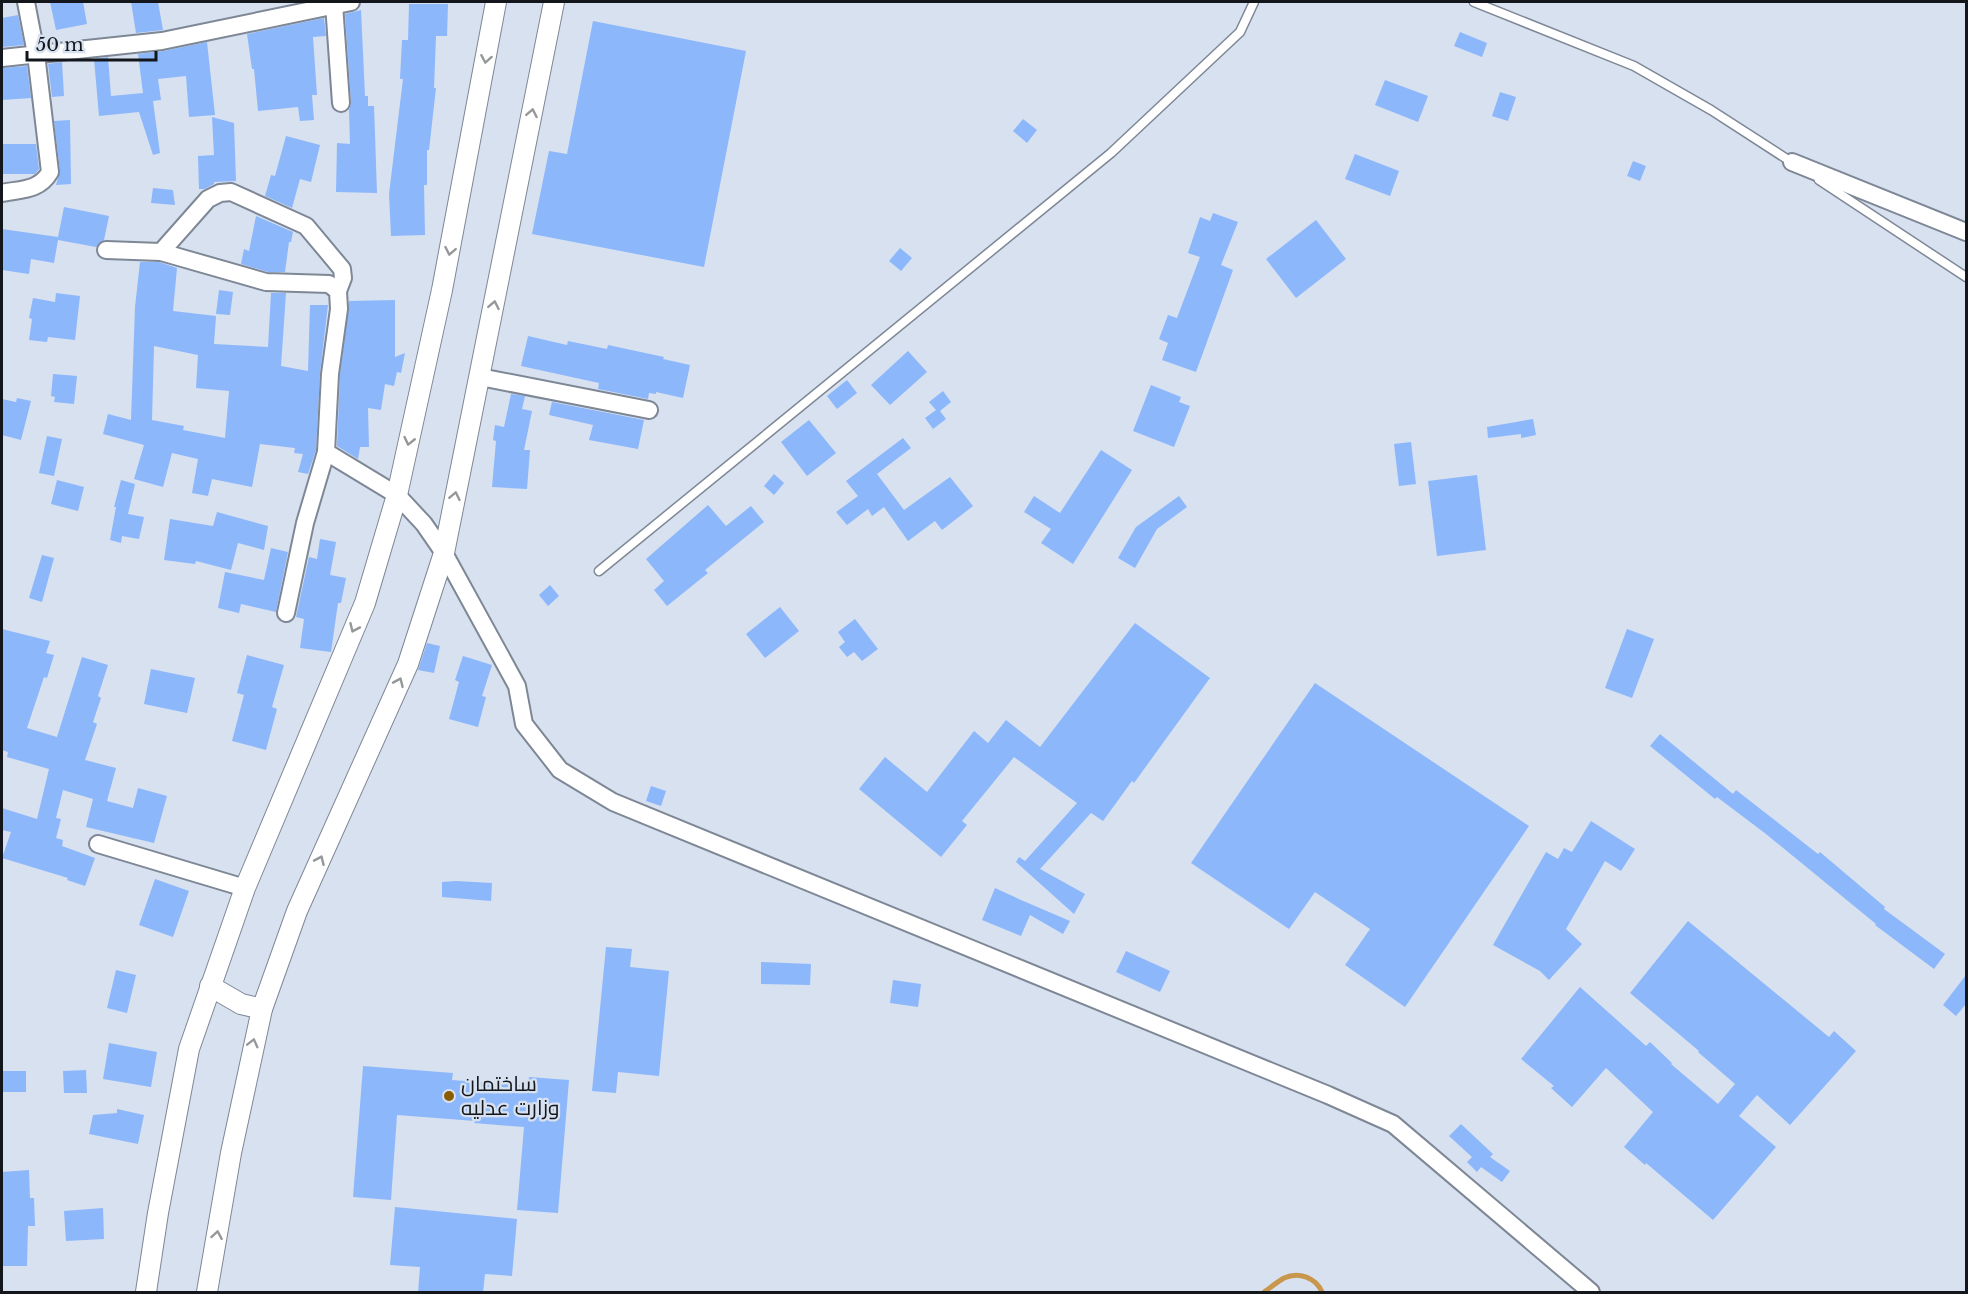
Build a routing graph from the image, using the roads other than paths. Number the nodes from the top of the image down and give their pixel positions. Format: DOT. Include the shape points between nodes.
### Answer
graph roads {
  1 [pos="26,2"];
  2 [pos="496,2"];
  3 [pos="554,2"];
  4 [pos="1254,2"];
  5 [pos="1474,2"];
  6 [pos="342,3"];
  7 [pos="36,54"];
  8 [pos="2,58"];
  9 [pos="340,103"];
  10 [pos="1792,162"];
  11 [pos="2,193"];
  12 [pos="1966,232"];
  13 [pos="106,250"];
  14 [pos="161,252"];
  15 [pos="1966,277"];
  16 [pos="338,291"];
  17 [pos="480,377"];
  18 [pos="649,410"];
  19 [pos="326,452"];
  20 [pos="397,495"];
  21 [pos="444,553"];
  22 [pos="599,571"];
  23 [pos="285,613"];
  24 [pos="98,844"];
  25 [pos="245,888"];
  26 [pos="210,986"];
  27 [pos="262,1009"];
  28 [pos="146,1293"];
  29 [pos="207,1293"];
  30 [pos="1591,1293"];
  1 -- 7 [label="street"];
  2 -- 20 [label="street, one-way" via="442,290"];
  17 -- 3 [label="street, one-way"];
  4 -- 22 [label="lane" via="1240,32 1111,153"];
  5 -- 10 [label="lane" via="1634,66"];
  6 -- 7 [label="street" via="162,40"];
  6 -- 9 [label="street"];
  7 -- 8 [label="street"];
  7 -- 11 [label="street" via="50,172 44,183"];
  10 -- 12 [label="street"];
  10 -- 15 [label="lane"];
  13 -- 14 [label="street"];
  14 -- 16 [label="street" via="266,282 329,284"];
  14 -- 16 [label="street" via="208,199 231,192 306,226 342,269 344,278"];
  16 -- 19 [label="street"];
  17 -- 18 [label="street"];
  21 -- 17 [label="street, one-way"];
  19 -- 20 [label="street"];
  19 -- 23 [label="street"];
  20 -- 21 [label="street"];
  20 -- 25 [label="street, one-way" via="365,603"];
  27 -- 21 [label="street, one-way" via="297,911 408,664"];
  21 -- 30 [label="street" via="517,686 524,724 561,770 613,802 1393,1124"];
  24 -- 25 [label="street"];
  25 -- 26 [label="street"];
  26 -- 27 [label="street" via="241,1004"];
  26 -- 28 [label="street" via="189,1049"];
  29 -- 27 [label="street, one-way" via="231,1153"];
}
